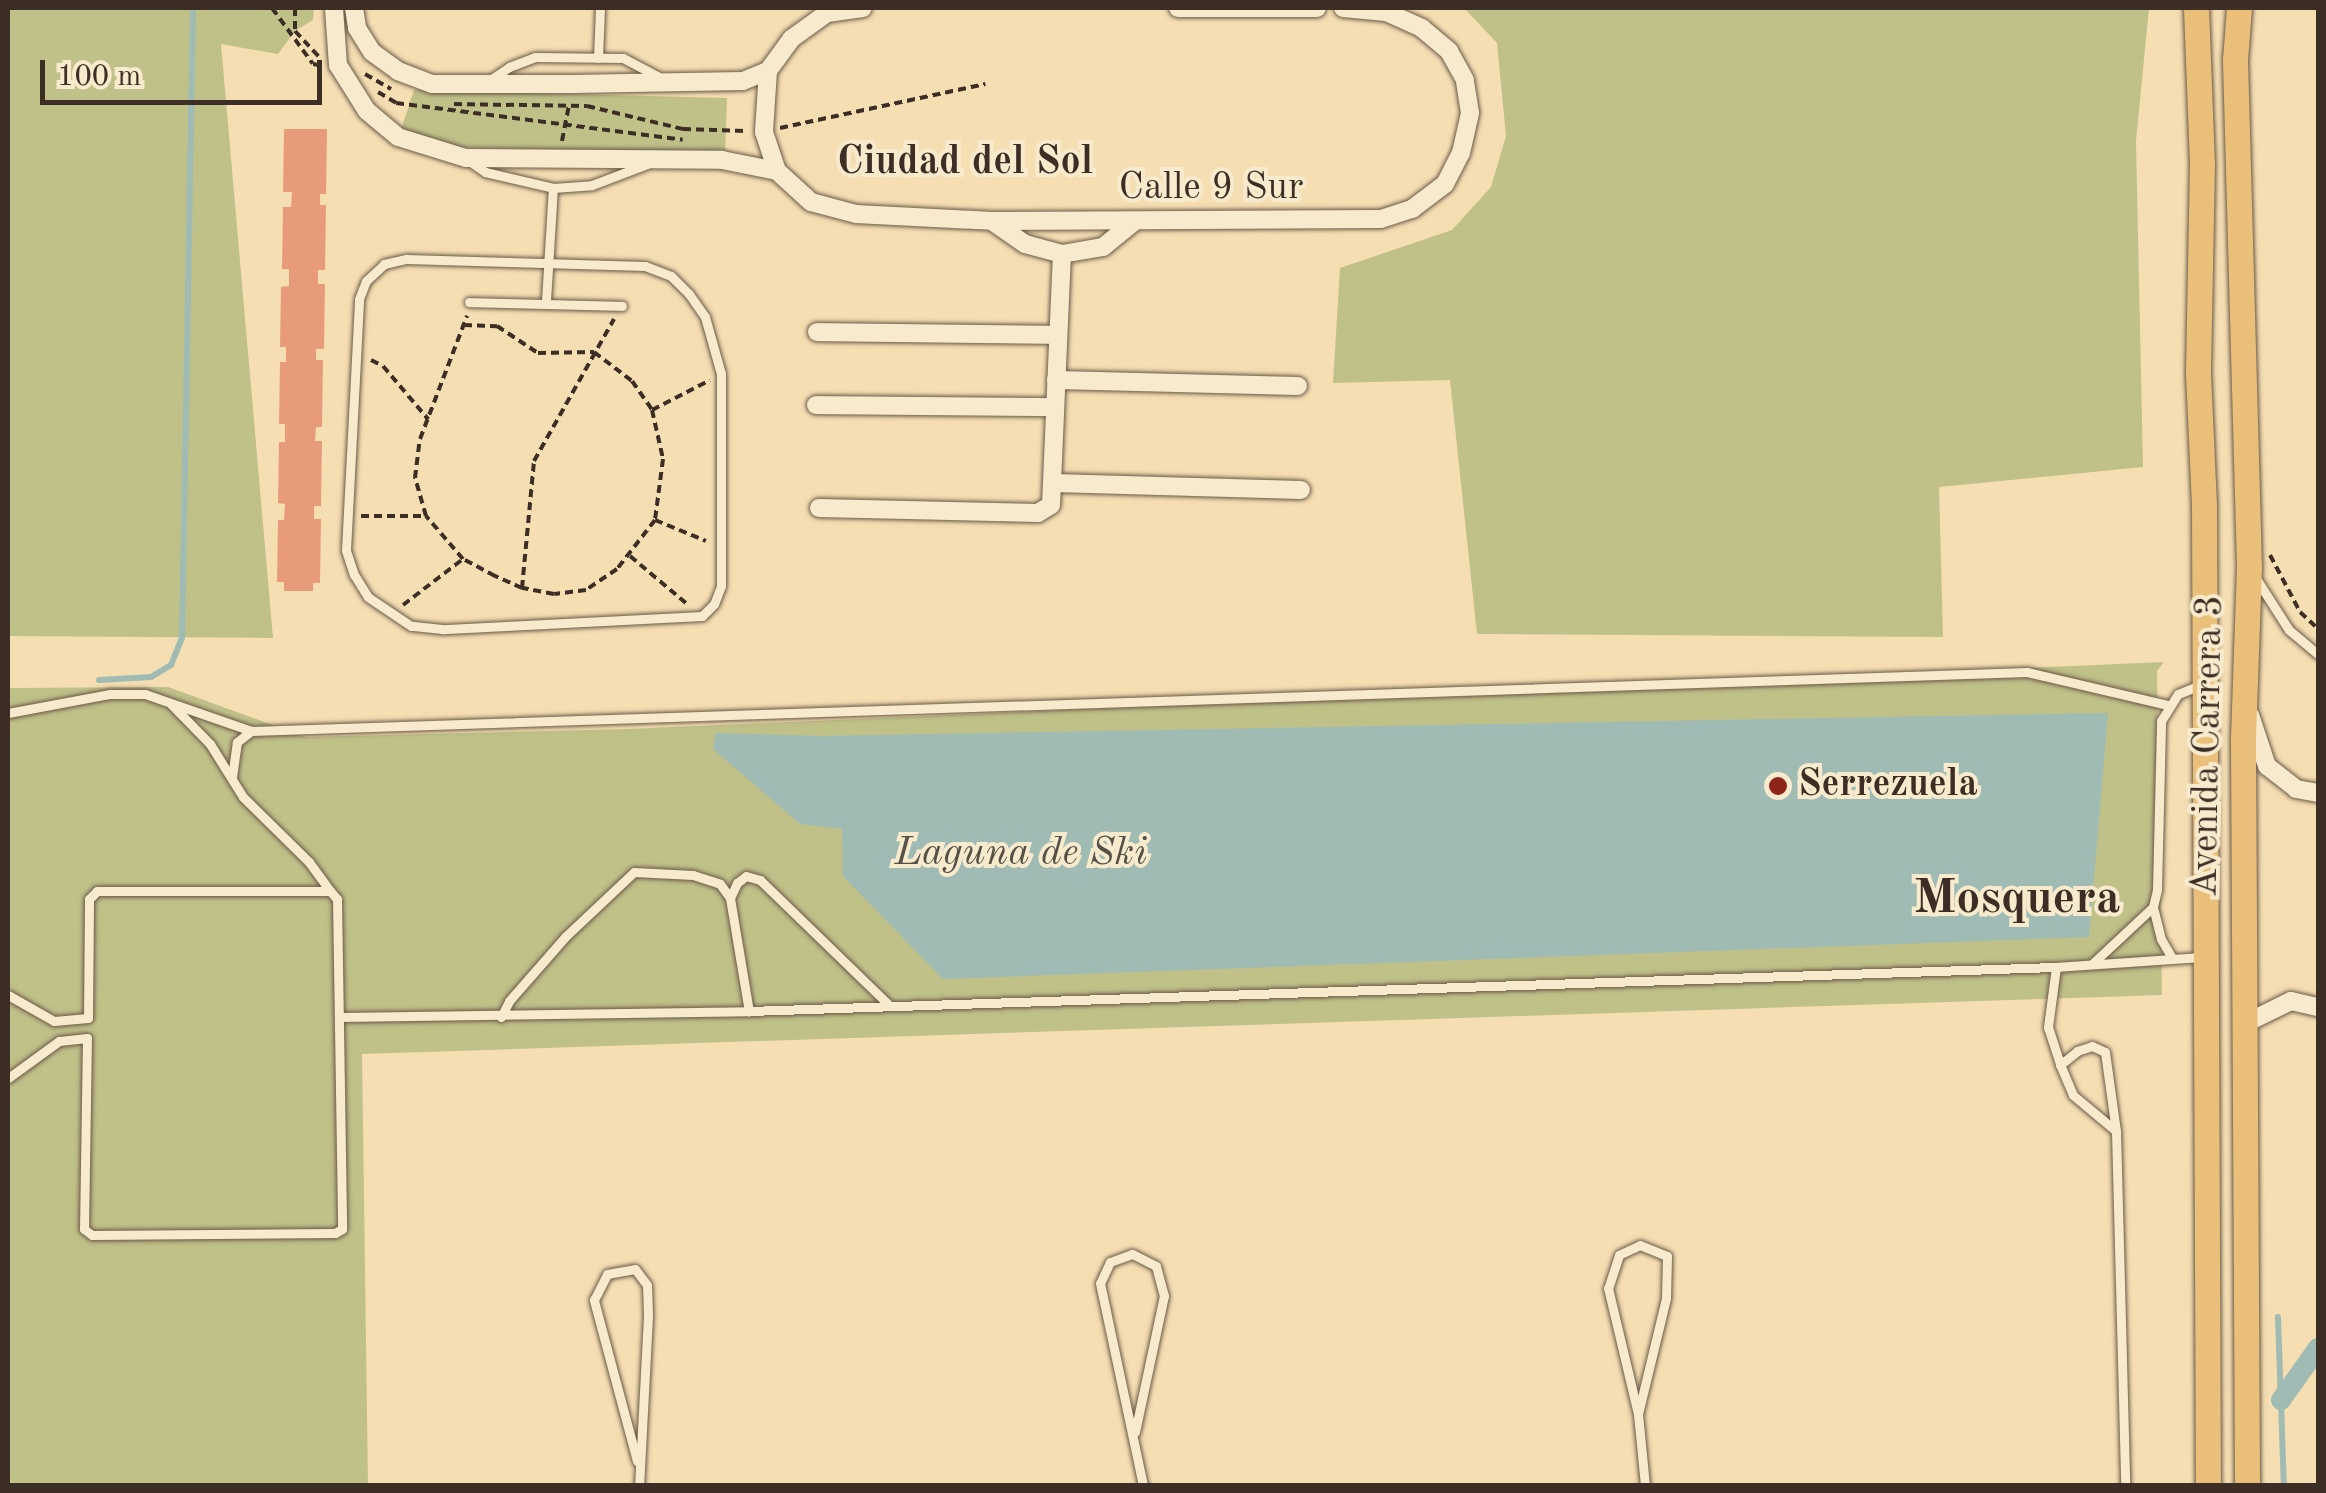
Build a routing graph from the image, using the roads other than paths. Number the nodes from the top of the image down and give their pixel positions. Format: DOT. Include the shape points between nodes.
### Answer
graph roads {
  1 [pos="334,8"];
  2 [pos="354,8"];
  3 [pos="600,8"];
  4 [pos="863,8"];
  5 [pos="1178,8"];
  6 [pos="1317,8"];
  7 [pos="1343,8"];
  8 [pos="2196,8"];
  9 [pos="2238,8"];
  10 [pos="598,58"];
  11 [pos="768,71"];
  12 [pos="665,81"];
  13 [pos="486,84"];
  14 [pos="466,158"];
  15 [pos="650,162"];
  16 [pos="778,171"];
  17 [pos="553,188"];
  18 [pos="992,221"];
  19 [pos="1134,222"];
  20 [pos="1062,254"];
  21 [pos="548,266"];
  22 [pos="546,301"];
  23 [pos="469,302"];
  24 [pos="622,306"];
  25 [pos="817,332"];
  26 [pos="1058,334"];
  27 [pos="1056,380"];
  28 [pos="1298,386"];
  29 [pos="816,405"];
  30 [pos="1055,407"];
  31 [pos="1054,483"];
  32 [pos="1301,490"];
  33 [pos="819,508"];
  34 [pos="2249,566"];
  35 [pos="2318,654"];
  36 [pos="2204,684"];
  37 [pos="2244,696"];
  38 [pos="169,702"];
  39 [pos="2168,705"];
  40 [pos="8,713"];
  41 [pos="251,731"];
  42 [pos="231,780"];
  43 [pos="2318,794"];
  44 [pos="330,892"];
  45 [pos="730,898"];
  46 [pos="2153,907"];
  47 [pos="2208,957"];
  48 [pos="2172,958"];
  49 [pos="2091,964"];
  50 [pos="2056,967"];
  51 [pos="8,995"];
  52 [pos="888,1004"];
  53 [pos="2318,1008"];
  54 [pos="749,1011"];
  55 [pos="340,1017"];
  56 [pos="501,1017"];
  57 [pos="88,1018"];
  58 [pos="2248,1022"];
  59 [pos="87,1038"];
  60 [pos="2060,1066"];
  61 [pos="8,1078"];
  62 [pos="2116,1132"];
  63 [pos="1638,1414"];
  64 [pos="1134,1432"];
  65 [pos="637,1462"];
  66 [pos="639,1486"];
  67 [pos="1143,1486"];
  68 [pos="1645,1486"];
  69 [pos="2124,1486"];
  70 [pos="2208,1486"];
  71 [pos="2247,1486"];
  1 -- 14 [label="street" via="338,63 366,111 398,138"];
  2 -- 13 [label="street" via="372,52 398,72 432,84"];
  3 -- 10 [label="lane"];
  4 -- 11 [label="street" via="827,13 790,39"];
  5 -- 6 [label="street"];
  7 -- 19 [label="street, Calle 9 Sur" via="1386,12 1422,28 1449,51 1465,80 1470,113 1446,184 1412,209 1381,219"];
  8 -- 36 [label="main road, Avenida Carrera 3"];
  9 -- 34 [label="main road, Avenida Carrera 3" via="2234,60"];
  10 -- 12 [label="lane" via="641,64"];
  10 -- 13 [label="lane" via="535,57"];
  11 -- 12 [label="street" via="743,81"];
  11 -- 16 [label="street" via="764,132"];
  12 -- 13 [label="street"];
  14 -- 15 [label="street"];
  14 -- 17 [label="lane" via="485,172"];
  15 -- 16 [label="street" via="722,160"];
  15 -- 17 [label="lane" via="592,186"];
  16 -- 18 [label="street, Calle 9 Sur" via="828,210"];
  17 -- 21 [label="lane"];
  18 -- 19 [label="street, Calle 9 Sur"];
  18 -- 20 [label="street" via="1025,244"];
  19 -- 20 [label="street" via="1103,248"];
  20 -- 26 [label="street"];
  21 -- 21 [label="lane" via="645,266 671,276 706,316 721,374 721,586 702,616 411,626 368,597 346,550 359,299 384,264 406,259"];
  21 -- 22 [label="lane"];
  22 -- 23 [label="lane"];
  22 -- 24 [label="lane"];
  25 -- 26 [label="street"];
  26 -- 27 [label="street"];
  27 -- 28 [label="street"];
  27 -- 30 [label="street"];
  29 -- 30 [label="street"];
  30 -- 31 [label="street"];
  31 -- 32 [label="street"];
  31 -- 33 [label="street" via="1051,504 1038,513"];
  34 -- 35 [label="lane" via="2289,630"];
  34 -- 37 [label="main road, Avenida Carrera 3"];
  36 -- 39 [label="lane"];
  36 -- 47 [label="main road, Avenida Carrera 3"];
  37 -- 43 [label="street" via="2267,766 2296,788"];
  37 -- 58 [label="main road, Avenida Carrera 3"];
  38 -- 40 [label="lane" via="110,694"];
  38 -- 41 [label="lane"];
  38 -- 42 [label="lane" via="210,744"];
  39 -- 41 [label="lane" via="2027,672"];
  39 -- 46 [label="lane" via="2161,722"];
  41 -- 42 [label="lane" via="238,742"];
  42 -- 44 [label="lane"];
  44 -- 55 [label="lane" via="338,900"];
  44 -- 57 [label="lane" via="96,891 89,899"];
  45 -- 52 [label="lane" via="736,882 746,876 760,880"];
  45 -- 54 [label="lane"];
  45 -- 56 [label="lane" via="707,877 624,877 508,1000"];
  46 -- 48 [label="lane"];
  46 -- 49 [label="lane"];
  47 -- 48 [label="lane"];
  47 -- 70 [label="main road, Avenida Carrera 3"];
  48 -- 49 [label="lane"];
  49 -- 50 [label="lane"];
  50 -- 52 [label="lane"];
  50 -- 60 [label="lane" via="2048,1027"];
  51 -- 57 [label="lane" via="54,1021"];
  52 -- 54 [label="lane"];
  53 -- 58 [label="street" via="2291,1001"];
  54 -- 56 [label="lane"];
  55 -- 56 [label="lane"];
  55 -- 59 [label="lane" via="344,1222 335,1234 87,1233"];
  57 -- 59 [label="lane"];
  58 -- 71 [label="main road, Avenida Carrera 3"];
  59 -- 61 [label="lane" via="58,1041"];
  60 -- 62 [label="lane" via="2072,1095"];
  60 -- 62 [label="lane" via="2092,1046 2105,1052"];
  62 -- 69 [label="lane"];
  63 -- 63 [label="lane" via="1666,1298 1667,1256 1640,1245 1619,1255 1608,1288"];
  63 -- 68 [label="lane"];
  64 -- 64 [label="lane" via="1164,1296 1156,1266 1132,1254 1110,1262 1100,1282"];
  64 -- 67 [label="lane"];
  65 -- 65 [label="lane" via="648,1316 647,1286 634,1270 607,1274 594,1300"];
  65 -- 66 [label="lane"];
}
